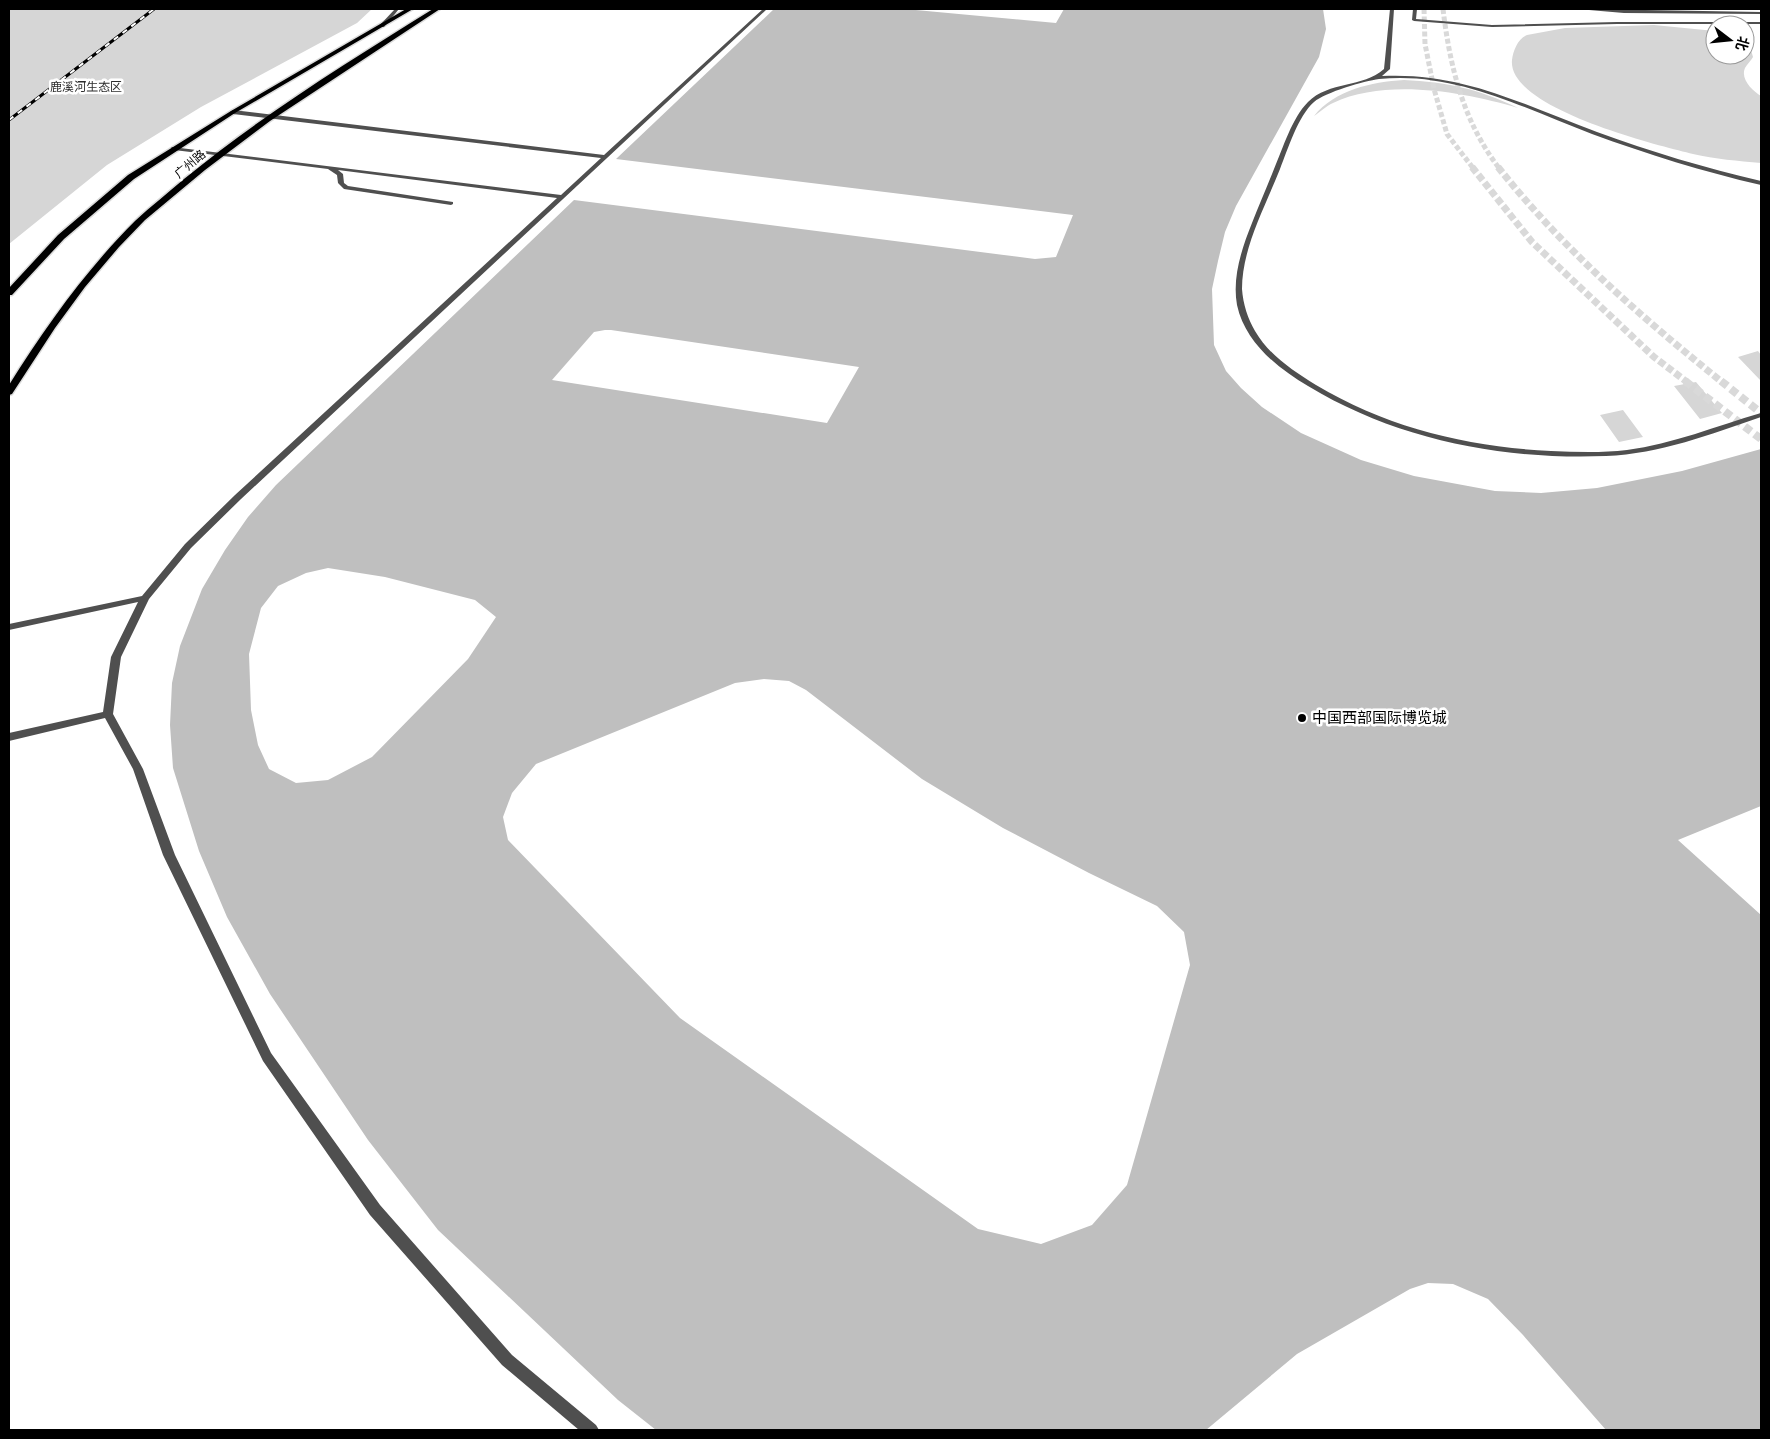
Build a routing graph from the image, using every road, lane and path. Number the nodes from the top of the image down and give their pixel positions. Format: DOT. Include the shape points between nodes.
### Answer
graph roads {
  1 [pos="397,9"];
  2 [pos="410,9"];
  3 [pos="437,9"];
  4 [pos="765,9"];
  5 [pos="1392,9"];
  6 [pos="1415,9"];
  7 [pos="1589,9"];
  8 [pos="1761,13"];
  9 [pos="1761,23"];
  10 [pos="382,26"];
  11 [pos="1392,68"];
  12 [pos="1426,78"];
  13 [pos="1371,79"];
  14 [pos="233,112"];
  15 [pos="272,116"];
  16 [pos="174,148"];
  17 [pos="220,153"];
  18 [pos="606,157"];
  19 [pos="329,167"];
  20 [pos="1761,183"];
  21 [pos="564,197"];
  22 [pos="451,203"];
  23 [pos="9,293"];
  24 [pos="9,392"];
  25 [pos="1761,414"];
  26 [pos="145,598"];
  27 [pos="9,627"];
  28 [pos="108,714"];
  29 [pos="9,737"];
  30 [pos="591,1430"];
  1 -- 10 [label="street"];
  2 -- 10 [label="main road, 广州路"];
  3 -- 15 [label="main road, 广州路"];
  4 -- 18 [label="street"];
  5 -- 11 [label="street"];
  6 -- 9 [label="street" via="1414,20 1492,26"];
  7 -- 8 [label="street"];
  10 -- 14 [label="main road, 广州路"];
  11 -- 12 [label="street"];
  11 -- 13 [label="street"];
  12 -- 13 [label="street" via="1397,76"];
  12 -- 20 [label="street" via="1474,86 1666,157"];
  13 -- 25 [label="street" via="1331,90 1311,102 1294,129 1246,252 1239,290 1243,310 1249,329 1279,363 1321,393 1372,418 1445,440 1494,448 1573,454 1643,450 1680,442"];
  14 -- 15 [label="street"];
  14 -- 16 [label="main road, 广州路"];
  15 -- 17 [label="main road, 广州路"];
  15 -- 18 [label="street"];
  16 -- 17 [label="street"];
  16 -- 23 [label="main road, 广州路" via="131,177 68,231"];
  17 -- 19 [label="street"];
  17 -- 24 [label="main road, 广州路" via="134,227 64,309"];
  18 -- 21 [label="street"];
  19 -- 21 [label="street"];
  19 -- 22 [label="street" via="340,174 341,183 346,188"];
  21 -- 26 [label="street" via="238,497 188,546"];
  26 -- 27 [label="street"];
  26 -- 28 [label="street" via="116,657"];
  28 -- 29 [label="street"];
  28 -- 30 [label="street" via="138,769 169,855 267,1057 375,1210 507,1360"];
}
